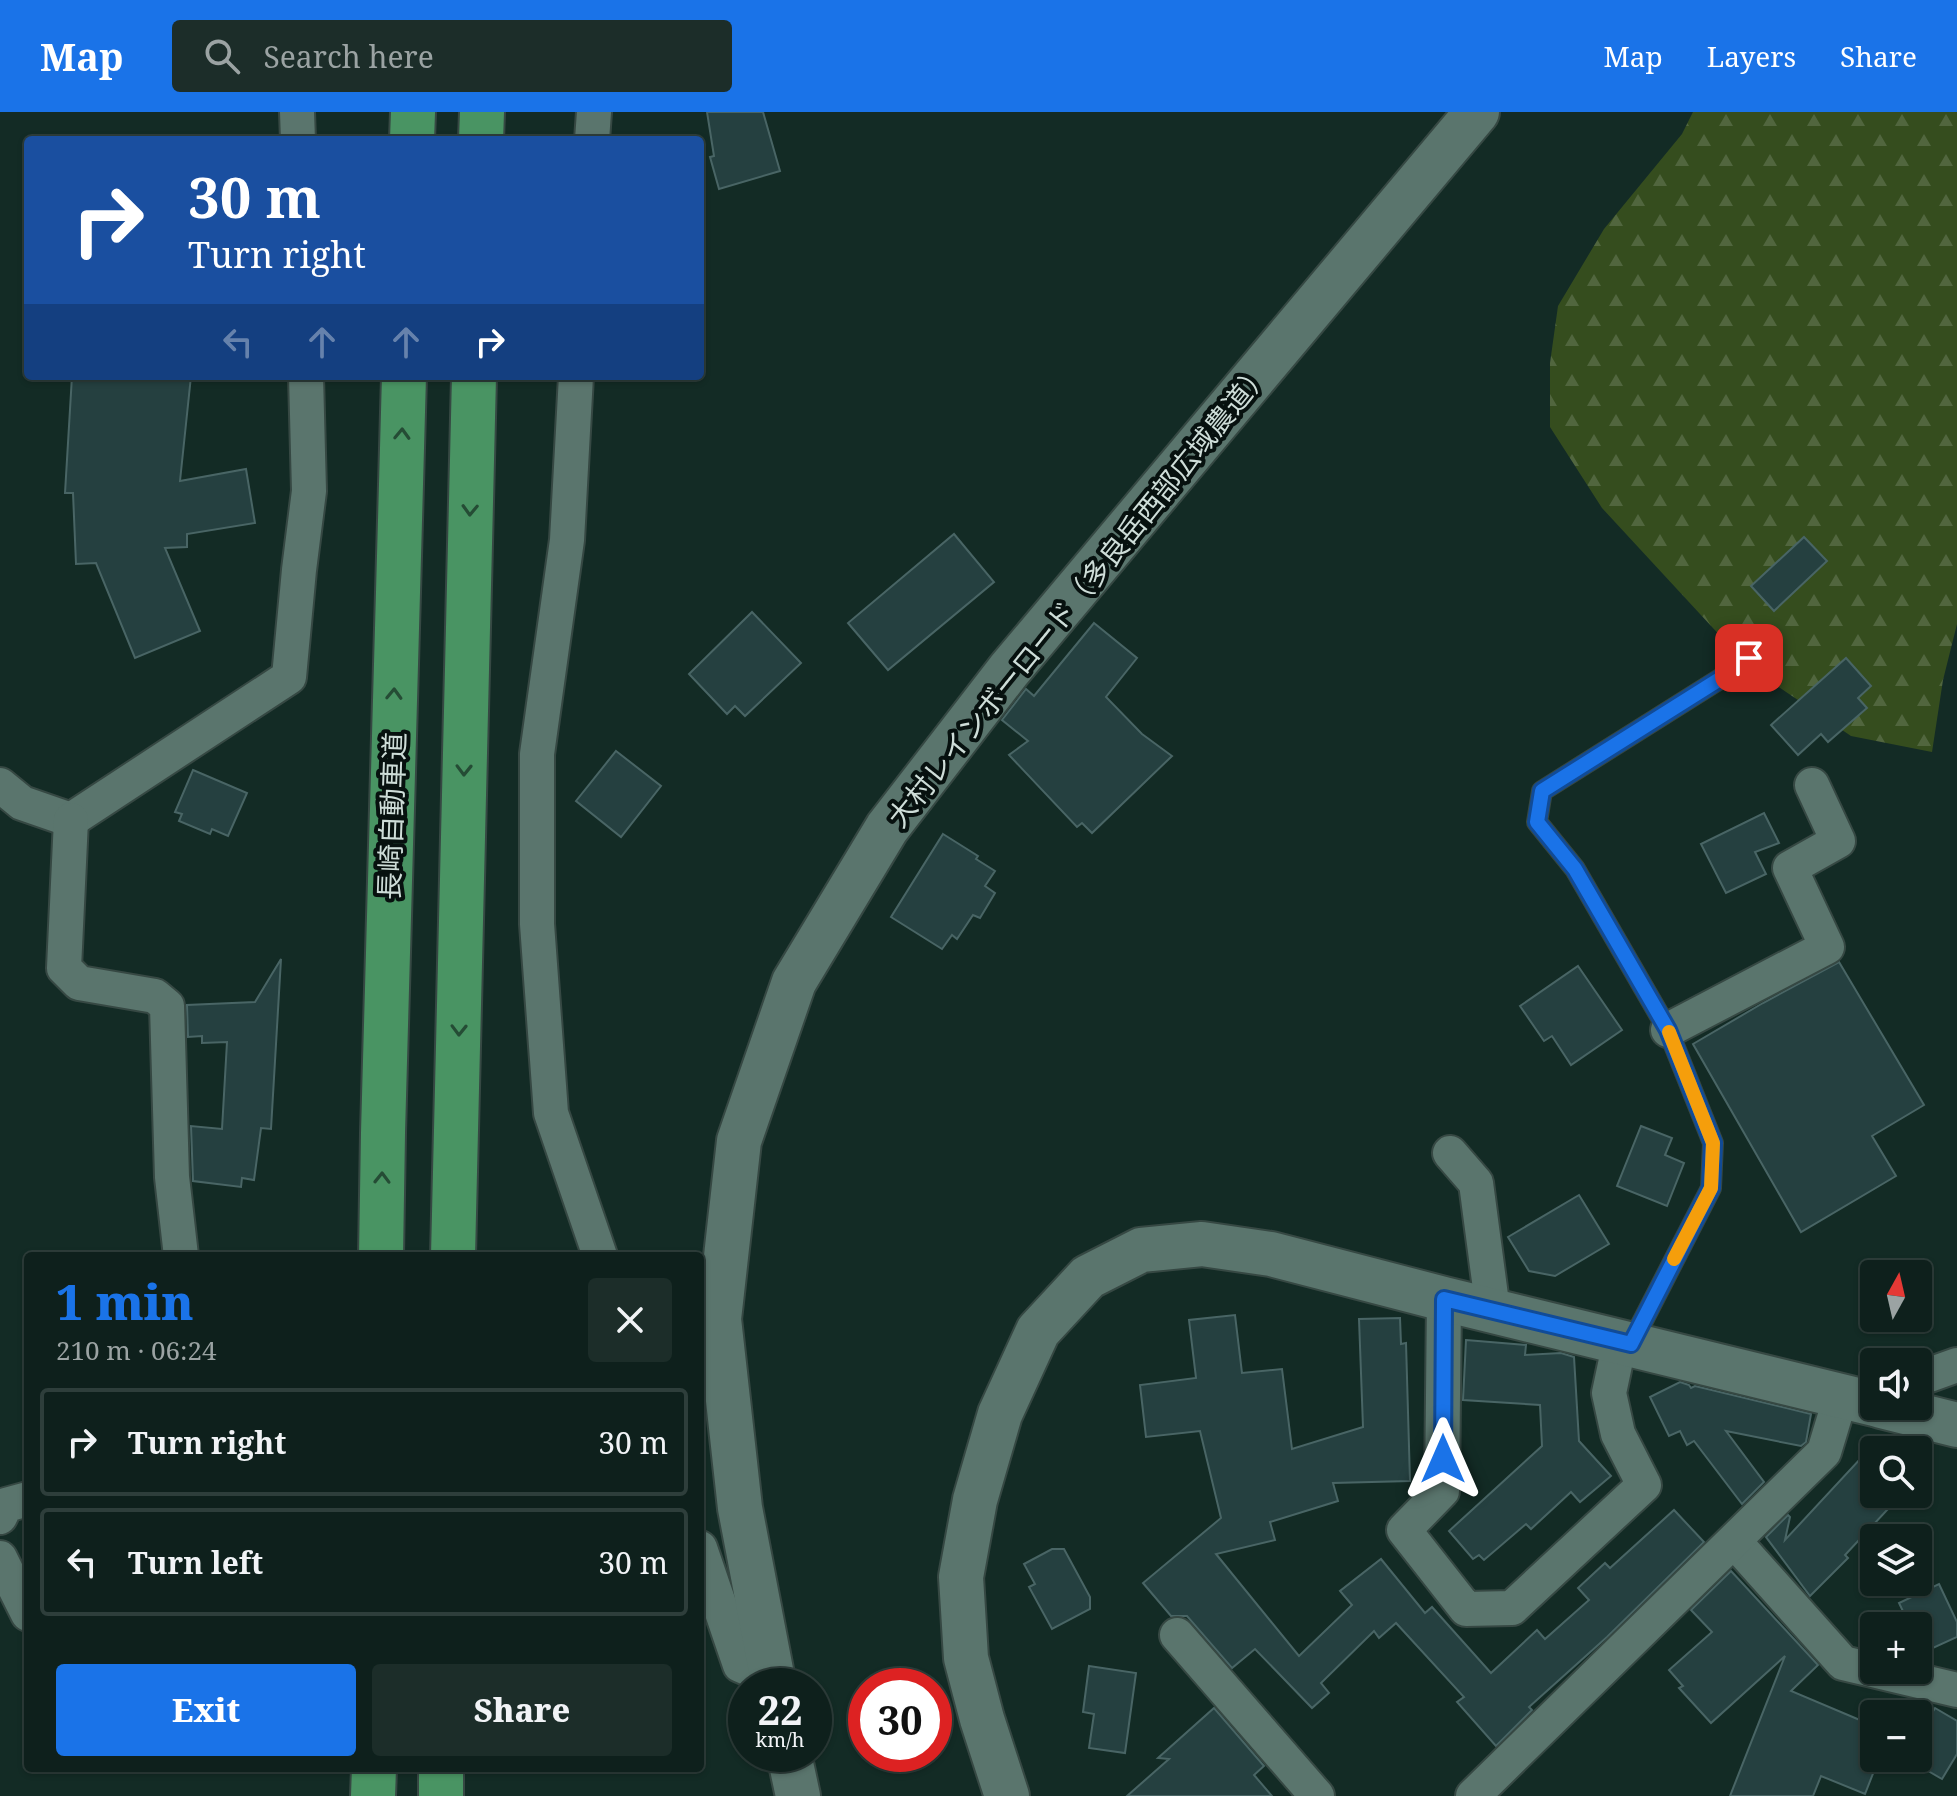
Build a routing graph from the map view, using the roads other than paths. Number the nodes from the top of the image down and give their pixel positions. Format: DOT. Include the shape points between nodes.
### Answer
graph roads {
  1 [pos="297,112"];
  2 [pos="413,112"];
  3 [pos="482,112"];
  4 [pos="594,112"];
  5 [pos="1477,112"];
  6 [pos="298,136"];
  7 [pos="412,136"];
  8 [pos="481,136"];
  9 [pos="592,136"];
  10 [pos="306,380"];
  11 [pos="404,380"];
  12 [pos="474,380"];
  13 [pos="576,380"];
  14 [pos="1767,643"];
  15 [pos="0,785"];
  16 [pos="1812,785"];
  17 [pos="71,820"];
  18 [pos="1668,1030"];
  19 [pos="1450,1153"];
  20 [pos="181,1252"];
  21 [pos="381,1252"];
  22 [pos="453,1252"];
  23 [pos="599,1252"];
  24 [pos="1444,1299"];
  25 [pos="1493,1311"];
  26 [pos="1625,1343"];
  27 [pos="1957,1365"];
  28 [pos="1932,1374"];
  29 [pos="1860,1399"];
  30 [pos="1860,1407"];
  31 [pos="1932,1418"];
  32 [pos="1957,1425"];
  33 [pos="1734,1541"];
  34 [pos="0,1558"];
  35 [pos="704,1560"];
  36 [pos="24,1606"];
  37 [pos="1177,1635"];
  38 [pos="746,1668"];
  39 [pos="770,1668"];
  40 [pos="1957,1690"];
  41 [pos="374,1772"];
  42 [pos="441,1772"];
  43 [pos="793,1772"];
  44 [pos="373,1796"];
  45 [pos="441,1796"];
  46 [pos="798,1796"];
  47 [pos="1007,1796"];
  48 [pos="1317,1796"];
  49 [pos="1473,1796"];
  1 -- 6 [label="street"];
  2 -- 7 [label="highway"];
  3 -- 8 [label="highway"];
  4 -- 9 [label="street"];
  5 -- 39 [label="street, 大村レインボーロード（多良岳西部広域農道）" via="1009,670 887,828 794,982 739,1141 719,1319 740,1508"];
  10 -- 17 [label="street" via="309,491 289,677"];
  21 -- 11 [label="highway, 長崎自動車道, one-way"];
  12 -- 22 [label="highway, one-way"];
  13 -- 23 [label="street" via="567,540 537,754 537,924 551,1113"];
  14 -- 18 [label="lane" via="1731,672 1542,791 1537,822 1575,869"];
  15 -- 17 [label="street" via="22,803"];
  16 -- 18 [label="street" via="1838,841 1790,868 1827,947"];
  17 -- 20 [label="street" via="64,968 79,983 155,996 167,1006 172,1177"];
  18 -- 26 [label="lane" via="1713,1143 1711,1188"];
  19 -- 25 [label="street" via="1476,1183"];
  24 -- 25 [label="street"];
  24 -- 26 [label="street" via="1442,1491 1404,1530 1466,1609 1512,1608 1644,1485 1618,1434 1609,1393"];
  24 -- 47 [label="street" via="1271,1254 1187,1245 1141,1250 1088,1277 1038,1331 1000,1414 975,1500 961,1577 966,1658"];
  25 -- 26 [label="street"];
  26 -- 29 [label="street"];
  27 -- 28 [label="street"];
  30 -- 33 [label="street" via="1824,1452"];
  31 -- 32 [label="street"];
  33 -- 40 [label="street" via="1843,1663"];
  33 -- 49 [label="street"];
  34 -- 36 [label="street"];
  35 -- 38 [label="street" via="740,1665"];
  37 -- 48 [label="street"];
  41 -- 44 [label="highway"];
  42 -- 45 [label="highway"];
  43 -- 46 [label="street"];
}
